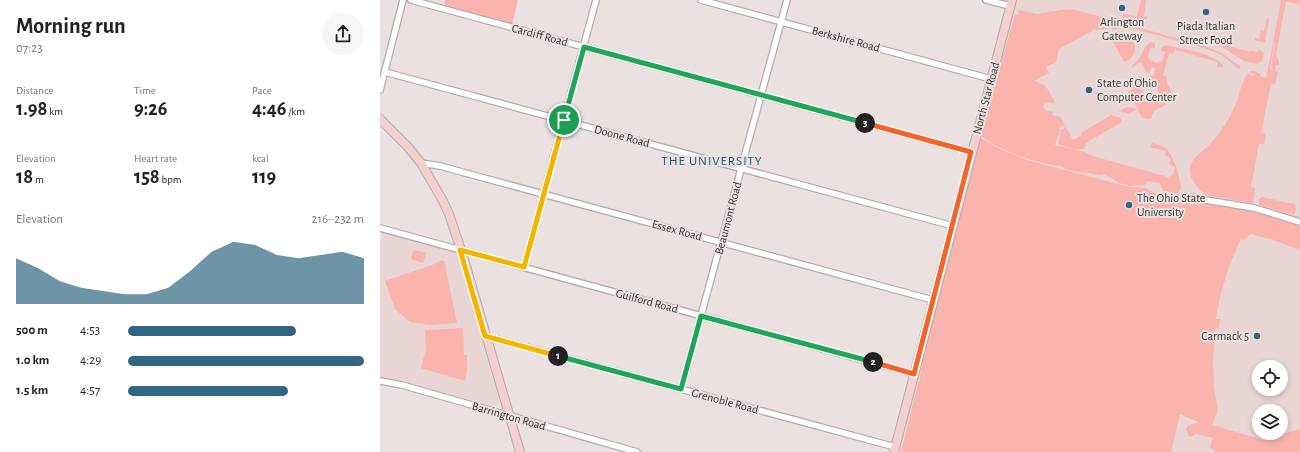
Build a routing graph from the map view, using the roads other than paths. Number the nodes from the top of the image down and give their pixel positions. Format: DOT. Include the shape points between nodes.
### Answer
graph roads {
  1 [pos="403,0"];
  2 [pos="411,0"];
  3 [pos="596,0"];
  4 [pos="702,0"];
  5 [pos="787,0"];
  6 [pos="986,0"];
  7 [pos="1000,0"];
  8 [pos="1011,3"];
  9 [pos="781,22"];
  10 [pos="584,47"];
  11 [pos="384,72"];
  12 [pos="991,79"];
  13 [pos="380,90"];
  14 [pos="761,96"];
  15 [pos="380,119"];
  16 [pos="564,120"];
  17 [pos="971,152"];
  18 [pos="421,163"];
  19 [pos="742,169"];
  20 [pos="544,194"];
  21 [pos="1188,197"];
  22 [pos="1300,222"];
  23 [pos="952,226"];
  24 [pos="380,228"];
  25 [pos="722,242"];
  26 [pos="460,250"];
  27 [pos="524,267"];
  28 [pos="933,300"];
  29 [pos="701,316"];
  30 [pos="485,336"];
  31 [pos="914,374"];
  32 [pos="380,381"];
  33 [pos="681,389"];
  34 [pos="509,417"];
  35 [pos="894,450"];
  36 [pos="520,452"];
  37 [pos="637,452"];
  1 -- 11 [label="street"];
  2 -- 10 [label="street, Cardiff Road"];
  3 -- 10 [label="street"];
  4 -- 9 [label="street, Berkshire Road"];
  5 -- 9 [label="street, Beaumont Road"];
  6 -- 8 [label="street"];
  7 -- 8 [label="street"];
  8 -- 12 [label="street, North Star Road"];
  9 -- 12 [label="street, Berkshire Road"];
  9 -- 14 [label="street, Beaumont Road"];
  10 -- 14 [label="street, Cardiff Road"];
  10 -- 16 [label="street"];
  11 -- 13 [label="street"];
  11 -- 16 [label="street, Doone Road"];
  12 -- 17 [label="street, North Star Road"];
  14 -- 17 [label="street, Cardiff Road"];
  14 -- 19 [label="street, Beaumont Road"];
  15 -- 18 [label="street"];
  16 -- 19 [label="street, Doone Road"];
  16 -- 20 [label="street"];
  17 -- 23 [label="street, North Star Road"];
  18 -- 20 [label="street, Essex Road"];
  18 -- 26 [label="street" via="443,201"];
  19 -- 23 [label="street, Doone Road"];
  19 -- 25 [label="street, Beaumont Road"];
  20 -- 25 [label="street, Essex Road"];
  20 -- 27 [label="street"];
  21 -- 22 [label="street" via="1254,208"];
  23 -- 28 [label="street, North Star Road"];
  24 -- 26 [label="street, Guilford Road"];
  25 -- 28 [label="street, Essex Road"];
  25 -- 29 [label="street, Beaumont Road"];
  26 -- 27 [label="street, Guilford Road"];
  26 -- 30 [label="street"];
  27 -- 29 [label="street, Guilford Road"];
  28 -- 31 [label="street, North Star Road"];
  29 -- 31 [label="street, Guilford Road"];
  29 -- 33 [label="street, Beaumont Road"];
  30 -- 33 [label="street, Grenoble Road"];
  30 -- 34 [label="street"];
  31 -- 35 [label="street, North Star Road"];
  32 -- 34 [label="street, Barrington Road"];
  33 -- 35 [label="street, Grenoble Road"];
  34 -- 36 [label="street"];
  34 -- 37 [label="street, Barrington Road"];
}
